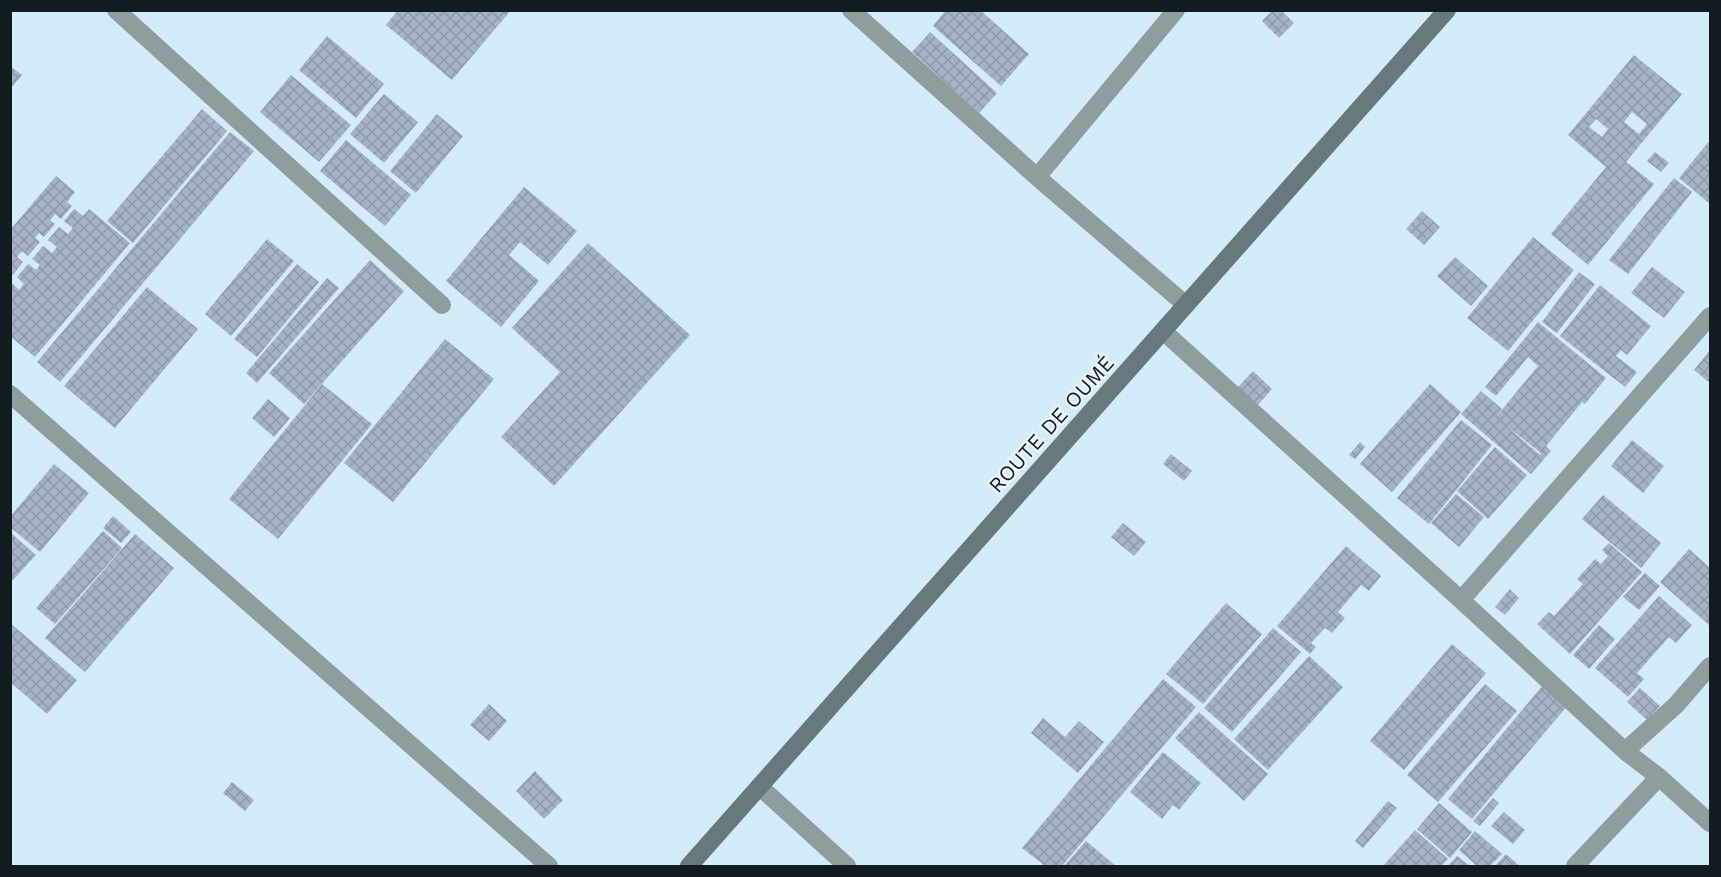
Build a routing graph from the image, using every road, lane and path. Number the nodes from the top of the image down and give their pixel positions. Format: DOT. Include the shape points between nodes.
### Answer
graph roads {
  1 [pos="116,10"];
  2 [pos="851,10"];
  3 [pos="1176,10"];
  4 [pos="1447,10"];
  5 [pos="1038,177"];
  6 [pos="442,304"];
  7 [pos="1186,305"];
  8 [pos="1710,316"];
  9 [pos="1163,331"];
  10 [pos="10,394"];
  11 [pos="1461,600"];
  12 [pos="1710,666"];
  13 [pos="1625,751"];
  14 [pos="1659,777"];
  15 [pos="760,787"];
  16 [pos="1710,823"];
  17 [pos="549,867"];
  18 [pos="689,867"];
  19 [pos="847,867"];
  20 [pos="1575,867"];
  1 -- 6 [label="street"];
  2 -- 5 [label="street"];
  3 -- 5 [label="street"];
  4 -- 7 [label="street, ROUTE DE OUMÉ"];
  5 -- 7 [label="street"];
  7 -- 9 [label="street, ROUTE DE OUMÉ"];
  8 -- 11 [label="street"];
  9 -- 11 [label="street"];
  9 -- 15 [label="street, ROUTE DE OUMÉ"];
  10 -- 17 [label="street"];
  11 -- 13 [label="street"];
  12 -- 13 [label="street" via="1676,705"];
  13 -- 14 [label="street"];
  14 -- 16 [label="street"];
  14 -- 20 [label="street"];
  15 -- 18 [label="street, ROUTE DE OUMÉ"];
  15 -- 19 [label="street"];
}
